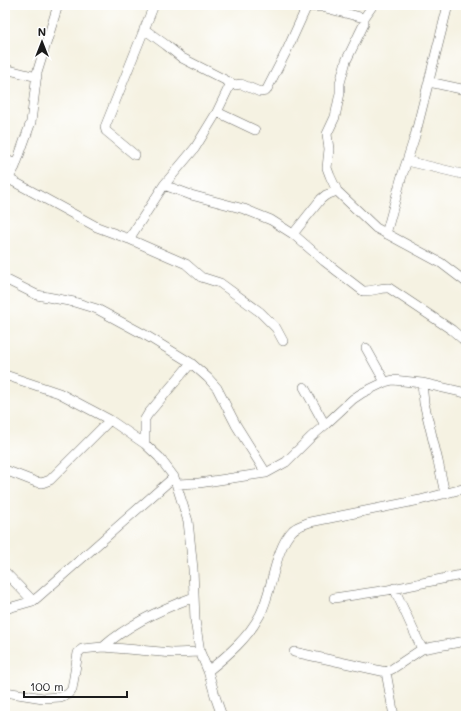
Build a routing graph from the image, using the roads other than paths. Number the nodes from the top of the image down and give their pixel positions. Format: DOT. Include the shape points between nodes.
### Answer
graph roads {
  1 [pos="58,5"];
  2 [pos="154,5"];
  3 [pos="292,5"];
  4 [pos="373,5"];
  5 [pos="448,5"];
  6 [pos="307,6"];
  7 [pos="364,18"];
  8 [pos="144,29"];
  9 [pos="5,69"];
  10 [pos="38,76"];
  11 [pos="429,82"];
  12 [pos="231,83"];
  13 [pos="466,90"];
  14 [pos="217,112"];
  15 [pos="255,130"];
  16 [pos="135,155"];
  17 [pos="5,158"];
  18 [pos="407,161"];
  19 [pos="15,168"];
  20 [pos="466,175"];
  21 [pos="330,176"];
  22 [pos="7,182"];
  23 [pos="164,185"];
  24 [pos="337,191"];
  25 [pos="320,199"];
  26 [pos="293,234"];
  27 [pos="386,234"];
  28 [pos="129,239"];
  29 [pos="5,279"];
  30 [pos="466,282"];
  31 [pos="282,341"];
  32 [pos="466,342"];
  33 [pos="366,348"];
  34 [pos="191,363"];
  35 [pos="5,375"];
  36 [pos="385,382"];
  37 [pos="422,383"];
  38 [pos="304,387"];
  39 [pos="466,392"];
  40 [pos="110,420"];
  41 [pos="325,426"];
  42 [pos="146,444"];
  43 [pos="5,470"];
  44 [pos="266,473"];
  45 [pos="176,480"];
  46 [pos="466,488"];
  47 [pos="445,494"];
  48 [pos="5,572"];
  49 [pos="466,574"];
  50 [pos="394,588"];
  51 [pos="194,597"];
  52 [pos="334,598"];
  53 [pos="33,601"];
  54 [pos="5,609"];
  55 [pos="466,641"];
  56 [pos="103,647"];
  57 [pos="422,649"];
  58 [pos="200,652"];
  59 [pos="294,652"];
  60 [pos="208,671"];
  61 [pos="386,672"];
  62 [pos="5,692"];
  63 [pos="223,716"];
  64 [pos="394,716"];
  1 -- 10 [label="street"];
  2 -- 8 [label="street"];
  3 -- 6 [label="street"];
  4 -- 7 [label="street"];
  5 -- 11 [label="street"];
  6 -- 7 [label="street" via="322,7"];
  6 -- 12 [label="street" via="266,91 260,92 241,84"];
  7 -- 21 [label="street" via="364,24 346,61 335,117 327,134"];
  8 -- 12 [label="street" via="182,58"];
  8 -- 16 [label="street" via="105,127 106,131"];
  9 -- 10 [label="street"];
  10 -- 19 [label="street" via="31,122"];
  11 -- 13 [label="street"];
  11 -- 18 [label="street"];
  12 -- 14 [label="street"];
  14 -- 15 [label="street"];
  14 -- 23 [label="street" via="195,148"];
  17 -- 19 [label="street" via="13,163"];
  18 -- 20 [label="street"];
  18 -- 27 [label="street"];
  19 -- 22 [label="street"];
  21 -- 24 [label="street"];
  21 -- 25 [label="street"];
  22 -- 28 [label="street" via="97,227"];
  23 -- 26 [label="street" via="244,209 271,220"];
  23 -- 28 [label="street"];
  24 -- 25 [label="street"];
  24 -- 27 [label="street" via="376,228"];
  25 -- 26 [label="street"];
  26 -- 32 [label="street" via="363,291 389,288"];
  27 -- 30 [label="street" via="441,263"];
  28 -- 31 [label="street" via="186,264 201,277 220,283 260,312 276,328"];
  29 -- 34 [label="street" via="37,295 97,309"];
  33 -- 36 [label="street"];
  34 -- 42 [label="street" via="145,419"];
  34 -- 44 [label="street" via="217,388 236,425"];
  35 -- 40 [label="street" via="59,393"];
  36 -- 37 [label="street" via="393,380"];
  36 -- 41 [label="street" via="353,399"];
  37 -- 39 [label="street"];
  37 -- 47 [label="street" via="424,403"];
  38 -- 41 [label="street"];
  40 -- 42 [label="street"];
  40 -- 43 [label="street" via="50,480 36,482"];
  41 -- 44 [label="street" via="311,436 286,462"];
  42 -- 45 [label="street"];
  44 -- 45 [label="street" via="199,483"];
  45 -- 51 [label="street" via="188,521"];
  45 -- 53 [label="street"];
  46 -- 47 [label="street"];
  47 -- 60 [label="street" via="310,522 295,529 282,548 260,615 247,635"];
  48 -- 53 [label="street"];
  49 -- 50 [label="street"];
  50 -- 52 [label="street"];
  50 -- 57 [label="street"];
  51 -- 56 [label="street" via="166,607 115,637"];
  51 -- 58 [label="street"];
  53 -- 54 [label="street"];
  55 -- 57 [label="street"];
  56 -- 58 [label="street" via="173,653"];
  56 -- 62 [label="street" via="82,649 78,652 72,689 65,696 43,698"];
  57 -- 61 [label="street"];
  58 -- 60 [label="street"];
  59 -- 61 [label="street"];
  60 -- 63 [label="street"];
  61 -- 64 [label="street"];
}
